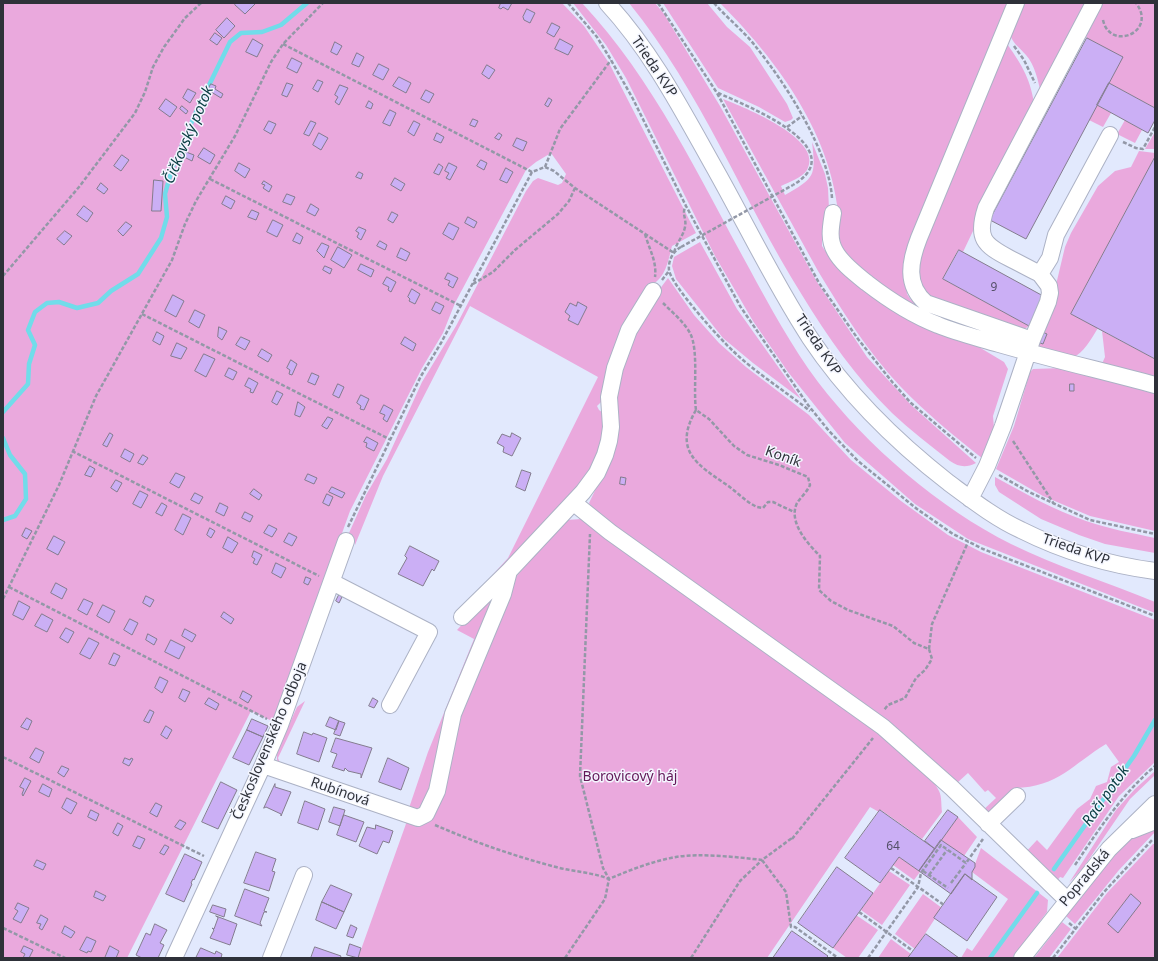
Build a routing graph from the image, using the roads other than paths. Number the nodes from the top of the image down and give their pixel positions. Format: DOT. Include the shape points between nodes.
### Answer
graph roads {
  1 [pos="607,3"];
  2 [pos="1016,3"];
  3 [pos="1098,9"];
  4 [pos="1110,135"];
  5 [pos="833,213"];
  6 [pos="1040,274"];
  7 [pos="653,291"];
  8 [pos="1030,346"];
  9 [pos="1155,385"];
  10 [pos="970,499"];
  11 [pos="574,503"];
  12 [pos="346,541"];
  13 [pos="1147,570"];
  14 [pos="509,571"];
  15 [pos="1155,580"];
  16 [pos="332,582"];
  17 [pos="462,617"];
  18 [pos="390,705"];
  19 [pos="263,765"];
  20 [pos="1016,796"];
  21 [pos="1155,804"];
  22 [pos="1155,821"];
  23 [pos="989,825"];
  24 [pos="1123,834"];
  25 [pos="304,875"];
  26 [pos="1067,900"];
  27 [pos="174,958"];
  28 [pos="270,958"];
  29 [pos="1022,958"];
  1 -- 10 [label="street, Trieda KVP" via="649,56 675,98 809,337 859,402 900,444"];
  2 -- 8 [label="street" via="911,262 912,281 918,296 926,303"];
  3 -- 6 [label="street" via="1040,107 982,220 984,240 990,248"];
  4 -- 6 [label="street" via="1056,235 1050,258"];
  5 -- 8 [label="street" via="830,230 835,251 859,277 885,297 938,325"];
  6 -- 8 [label="street" via="1049,286 1050,293"];
  7 -- 11 [label="street" via="629,330 619,355 610,388 611,427 607,449 597,473"];
  8 -- 9 [label="street"];
  8 -- 10 [label="street" via="1003,426"];
  10 -- 13 [label="street, Trieda KVP" via="1020,530 1051,544 1089,557"];
  11 -- 14 [label="street"];
  11 -- 23 [label="street" via="610,532 880,725 936,773"];
  12 -- 16 [label="street, Československého odboja"];
  13 -- 15 [label="street"];
  14 -- 17 [label="street"];
  14 -- 19 [label="street, Rubínová" via="503,594 453,714 437,791 426,814 418,818"];
  16 -- 18 [label="street" via="429,632"];
  16 -- 19 [label="street, Československého odboja"];
  19 -- 27 [label="street, Československého odboja"];
  20 -- 23 [label="street"];
  21 -- 24 [label="street, Popradská"];
  22 -- 24 [label="street"];
  23 -- 26 [label="street"];
  24 -- 26 [label="street, Popradská"];
  25 -- 28 [label="street"];
  26 -- 29 [label="street, Popradská"];
}
